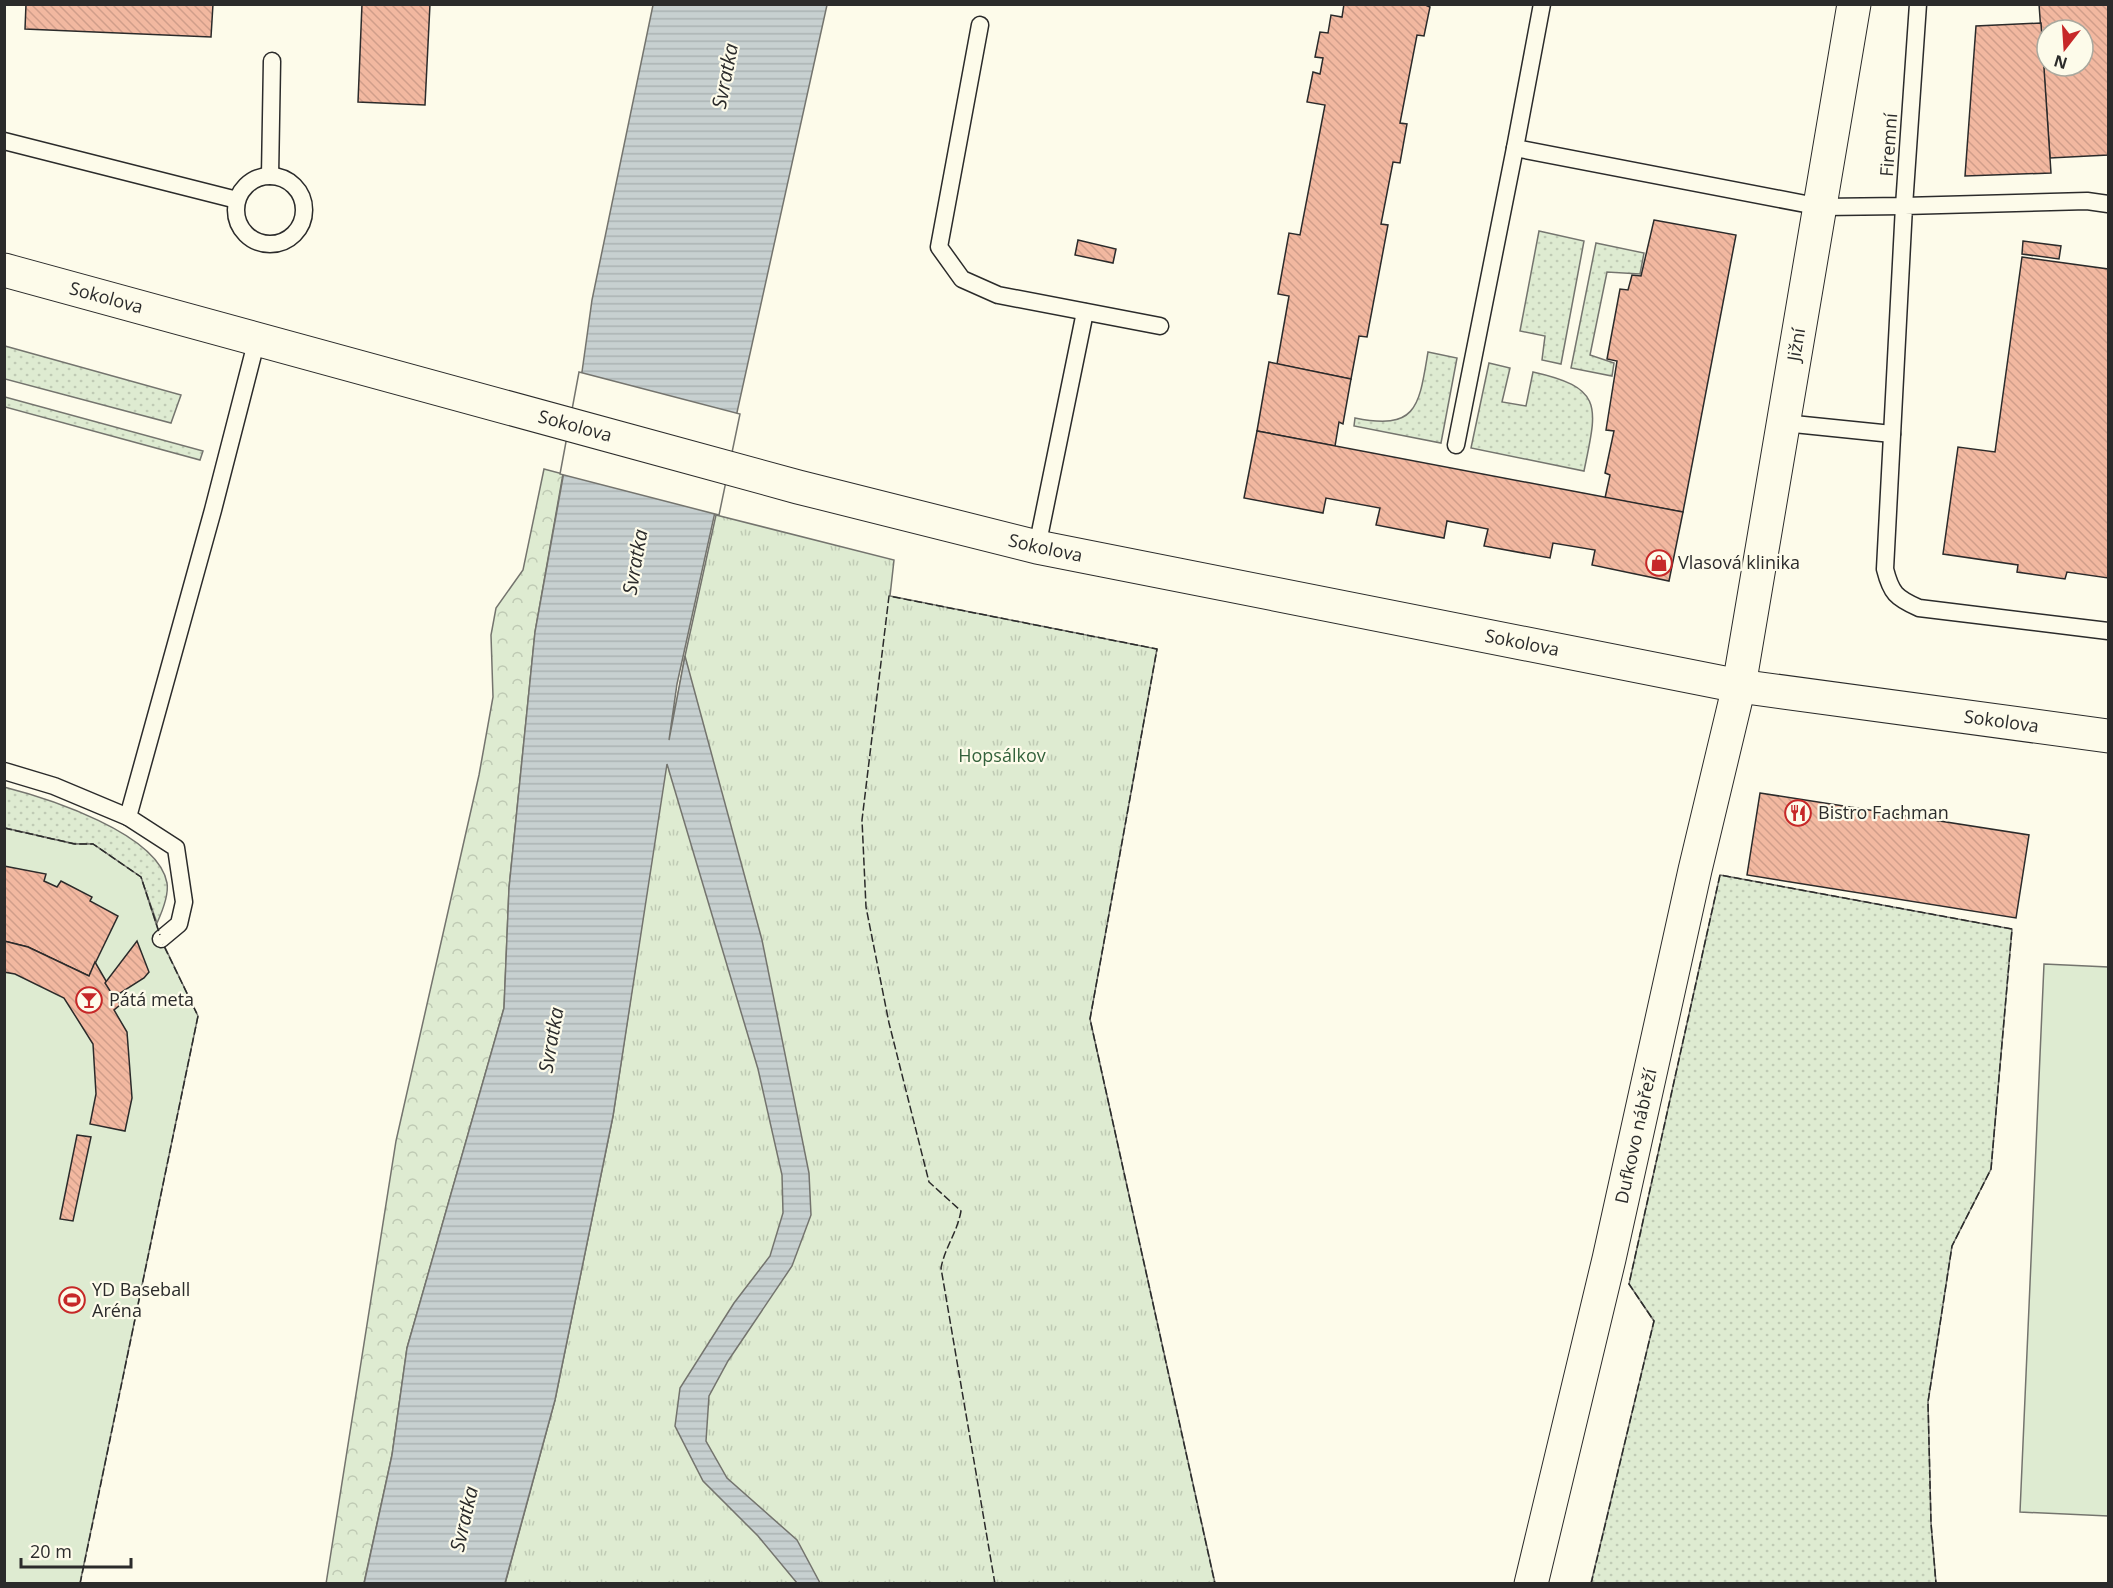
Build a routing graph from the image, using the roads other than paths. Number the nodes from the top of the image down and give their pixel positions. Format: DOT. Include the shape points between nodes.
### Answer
graph roads {
  1 [pos="1542,4"];
  2 [pos="1854,4"];
  3 [pos="1918,4"];
  4 [pos="980,25"];
  5 [pos="272,61"];
  6 [pos="4,141"];
  7 [pos="1515,148"];
  8 [pos="270,176"];
  9 [pos="237,200"];
  10 [pos="2109,204"];
  11 [pos="1904,206"];
  12 [pos="1821,207"];
  13 [pos="4,270"];
  14 [pos="1085,312"];
  15 [pos="1160,326"];
  16 [pos="256,339"];
  17 [pos="1784,423"];
  18 [pos="1892,434"];
  19 [pos="1456,445"];
  20 [pos="1037,547"];
  21 [pos="2109,631"];
  22 [pos="1739,686"];
  23 [pos="2109,736"];
  24 [pos="4,771"];
  25 [pos="128,817"];
  26 [pos="161,939"];
  27 [pos="1531,1584"];
  1 -- 7 [label="lane"];
  2 -- 12 [label="street, Jižní"];
  3 -- 11 [label="lane, Firemní"];
  4 -- 14 [label="lane" via="939,247 962,279 999,295"];
  5 -- 8 [label="lane"];
  6 -- 9 [label="lane"];
  7 -- 12 [label="lane"];
  7 -- 19 [label="lane"];
  8 -- 9 [label="lane" via="250,183"];
  8 -- 9 [label="lane" via="290,183 303,200 302,222 289,239 269,244 250,238 238,221"];
  10 -- 11 [label="lane" via="2087,201"];
  11 -- 12 [label="lane"];
  11 -- 18 [label="lane, Firemní"];
  12 -- 17 [label="street, Jižní"];
  13 -- 16 [label="street, Sokolova"];
  14 -- 15 [label="lane"];
  14 -- 20 [label="lane"];
  16 -- 20 [label="street, Sokolova" via="798,487"];
  16 -- 25 [label="lane" via="208,530"];
  17 -- 18 [label="lane"];
  17 -- 22 [label="street, Jižní"];
  18 -- 21 [label="lane, Firemní" via="1885,569 1890,588 1902,600 1919,608"];
  20 -- 22 [label="street, Sokolova"];
  22 -- 23 [label="street, Sokolova"];
  22 -- 27 [label="street, Dufkovo nábřeží" via="1610,1259"];
  24 -- 25 [label="lane" via="54,786"];
  25 -- 26 [label="lane" via="176,848 184,902 179,924"];
}
